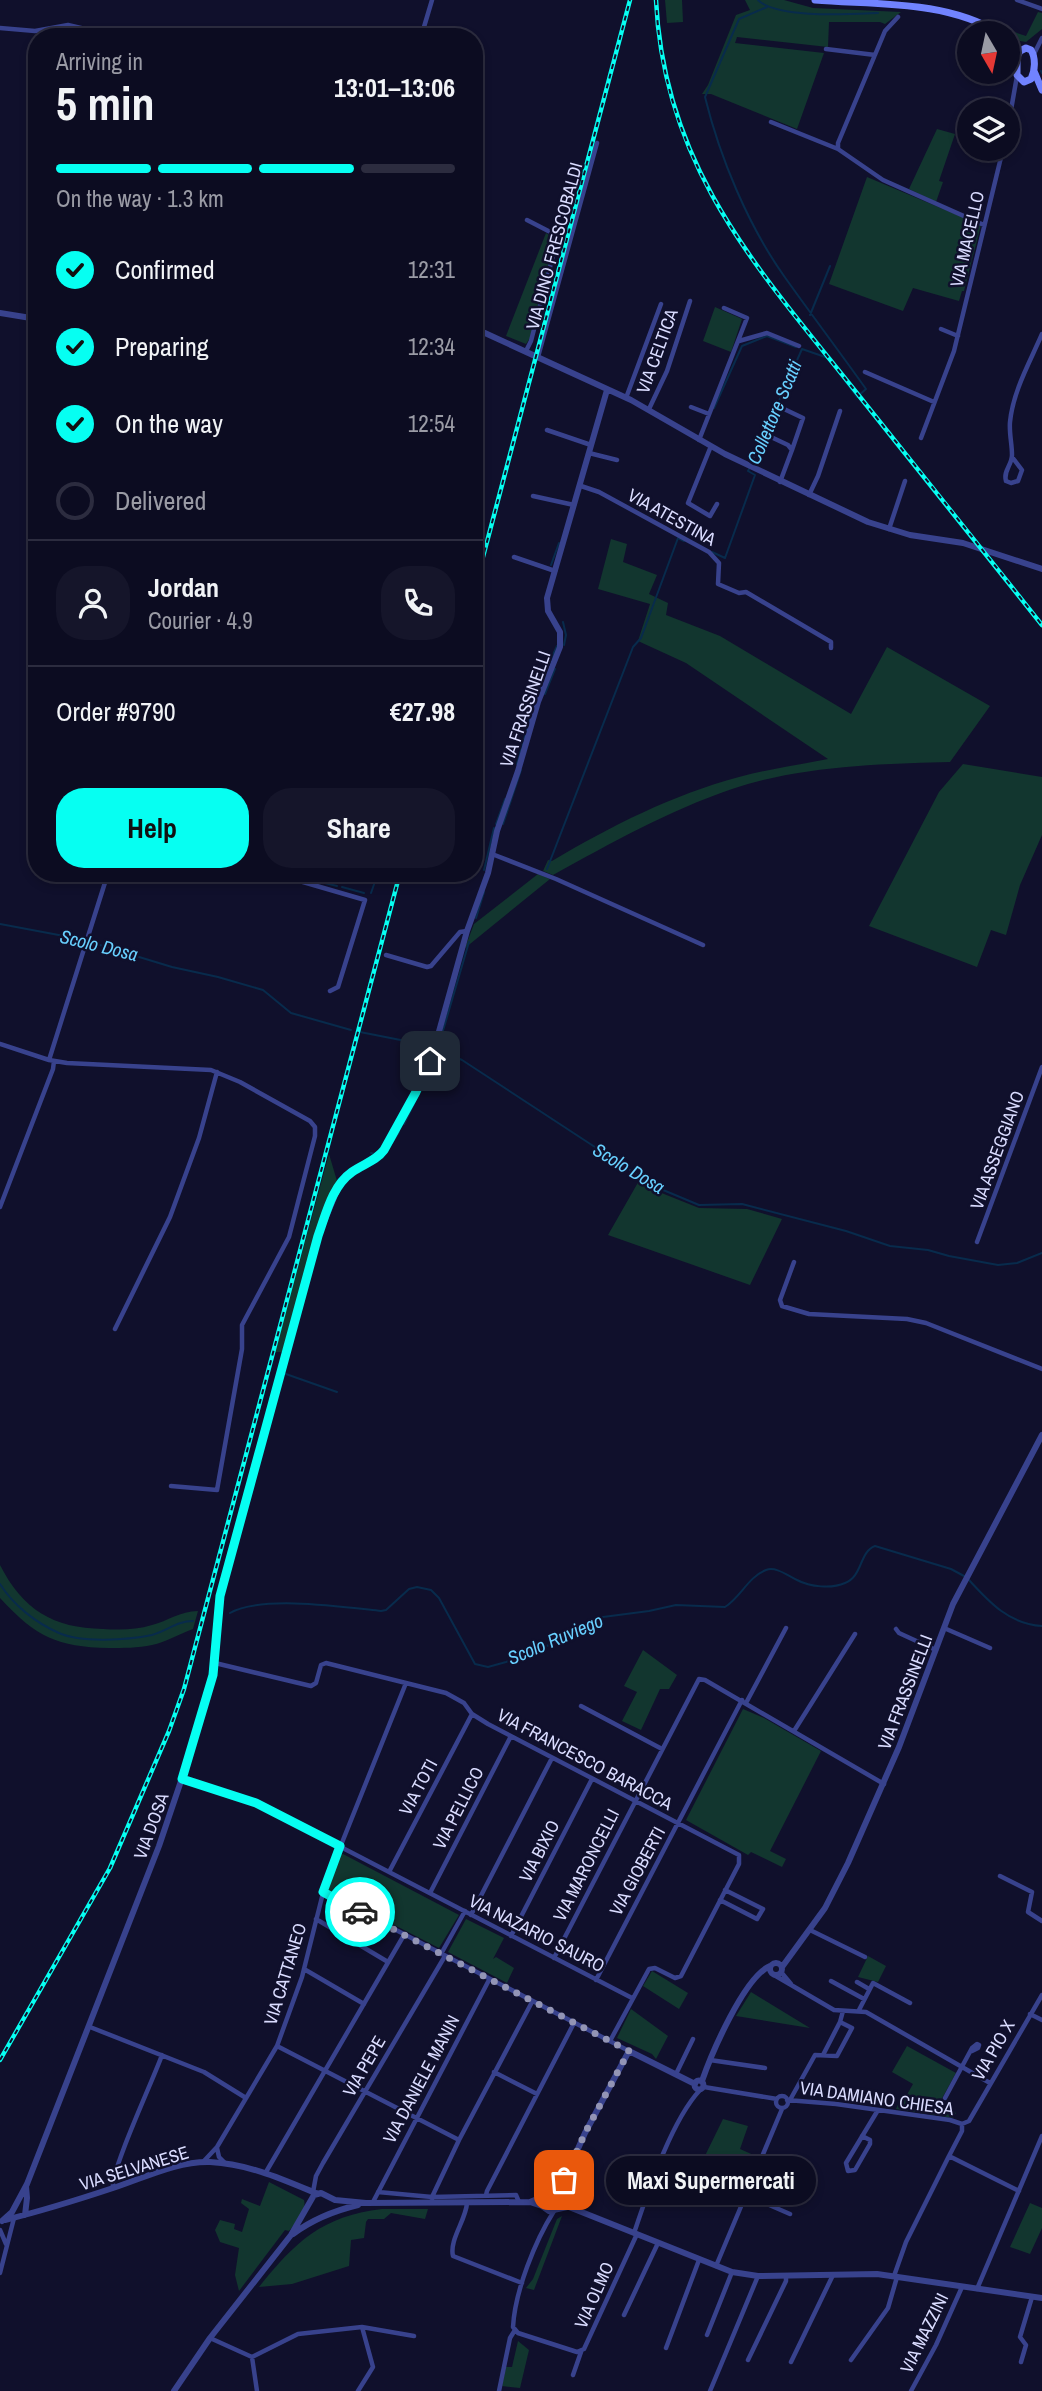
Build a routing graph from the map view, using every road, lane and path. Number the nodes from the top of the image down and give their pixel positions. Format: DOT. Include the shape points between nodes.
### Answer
graph roads {
  1 [pos="432,0"];
  2 [pos="815,0"];
  3 [pos="1017,0"];
  4 [pos="1042,9"];
  5 [pos="898,17"];
  6 [pos="975,21"];
  7 [pos="0,28"];
  8 [pos="48,28"];
  9 [pos="81,28"];
  10 [pos="424,28"];
  11 [pos="28,30"];
  12 [pos="1041,39"];
  13 [pos="1020,47"];
  14 [pos="826,49"];
  15 [pos="1028,51"];
  16 [pos="1020,53"];
  17 [pos="875,55"];
  18 [pos="1034,71"];
  19 [pos="1020,77"];
  20 [pos="1026,81"];
  21 [pos="1016,84"];
  22 [pos="1016,90"];
  23 [pos="1042,90"];
  24 [pos="1014,98"];
  25 [pos="771,122"];
  26 [pos="597,143"];
  27 [pos="838,149"];
  28 [pos="1000,161"];
  29 [pos="527,220"];
  30 [pos="984,225"];
  31 [pos="690,301"];
  32 [pos="661,304"];
  33 [pos="724,308"];
  34 [pos="0,313"];
  35 [pos="28,318"];
  36 [pos="940,329"];
  37 [pos="483,332"];
  38 [pos="1042,334"];
  39 [pos="958,336"];
  40 [pos="738,341"];
  41 [pos="799,346"];
  42 [pos="526,351"];
  43 [pos="538,357"];
  44 [pos="865,372"];
  45 [pos="607,390"];
  46 [pos="626,398"];
  47 [pos="934,402"];
  48 [pos="691,407"];
  49 [pos="649,409"];
  50 [pos="784,410"];
  51 [pos="840,411"];
  52 [pos="709,414"];
  53 [pos="547,430"];
  54 [pos="771,437"];
  55 [pos="921,438"];
  56 [pos="699,440"];
  57 [pos="711,446"];
  58 [pos="590,449"];
  59 [pos="792,450"];
  60 [pos="1012,457"];
  61 [pos="617,460"];
  62 [pos="905,481"];
  63 [pos="780,482"];
  64 [pos="580,486"];
  65 [pos="808,495"];
  66 [pos="533,496"];
  67 [pos="717,503"];
  68 [pos="575,505"];
  69 [pos="888,529"];
  70 [pos="514,557"];
  71 [pos="1042,569"];
  72 [pos="555,571"];
  73 [pos="831,648"];
  74 [pos="492,854"];
  75 [pos="105,882"];
  76 [pos="303,882"];
  77 [pos="467,931"];
  78 [pos="703,945"];
  79 [pos="386,955"];
  80 [pos="330,991"];
  81 [pos="0,1044"];
  82 [pos="51,1061"];
  83 [pos="1042,1068"];
  84 [pos="217,1072"];
  85 [pos="0,1206"];
  86 [pos="977,1242"];
  87 [pos="794,1262"];
  88 [pos="115,1329"];
  89 [pos="1042,1369"];
  90 [pos="278,1381"];
  91 [pos="1042,1435"];
  92 [pos="171,1486"];
  93 [pos="944,1628"];
  94 [pos="786,1629"];
  95 [pos="896,1629"];
  96 [pos="855,1634"];
  97 [pos="990,1648"];
  98 [pos="936,1650"];
  99 [pos="215,1663"];
  100 [pos="407,1683"];
  101 [pos="744,1702"];
  102 [pos="581,1706"];
  103 [pos="472,1714"];
  104 [pos="794,1731"];
  105 [pos="511,1736"];
  106 [pos="662,1749"];
  107 [pos="552,1758"];
  108 [pos="182,1779"];
  109 [pos="592,1779"];
  110 [pos="885,1784"];
  111 [pos="635,1801"];
  112 [pos="679,1823"];
  113 [pos="340,1846"];
  114 [pos="390,1872"];
  115 [pos="1000,1876"];
  116 [pos="725,1890"];
  117 [pos="323,1892"];
  118 [pos="430,1893"];
  119 [pos="720,1900"];
  120 [pos="465,1911"];
  121 [pos="471,1914"];
  122 [pos="316,1919"];
  123 [pos="1042,1920"];
  124 [pos="810,1930"];
  125 [pos="404,1935"];
  126 [pos="512,1936"];
  127 [pos="443,1955"];
  128 [pos="865,1957"];
  129 [pos="554,1958"];
  130 [pos="388,1962"];
  131 [pos="304,1969"];
  132 [pos="776,1969"];
  133 [pos="489,1980"];
  134 [pos="596,1980"];
  135 [pos="831,1981"];
  136 [pos="857,1982"];
  137 [pos="869,1989"];
  138 [pos="1042,1995"];
  139 [pos="632,1998"];
  140 [pos="864,1999"];
  141 [pos="532,2001"];
  142 [pos="910,2003"];
  143 [pos="364,2004"];
  144 [pos="859,2010"];
  145 [pos="843,2011"];
  146 [pos="1030,2014"];
  147 [pos="1042,2020"];
  148 [pos="840,2022"];
  149 [pos="574,2023"];
  150 [pos="90,2027"];
  151 [pos="693,2039"];
  152 [pos="610,2041"];
  153 [pos="277,2046"];
  154 [pos="629,2051"];
  155 [pos="972,2052"];
  156 [pos="823,2055"];
  157 [pos="162,2056"];
  158 [pos="710,2060"];
  159 [pos="963,2067"];
  160 [pos="765,2068"];
  161 [pos="324,2070"];
  162 [pos="494,2072"];
  163 [pos="676,2074"];
  164 [pos="701,2083"];
  165 [pos="990,2083"];
  166 [pos="366,2092"];
  167 [pos="537,2094"];
  168 [pos="246,2098"];
  169 [pos="945,2098"];
  170 [pos="777,2099"];
  171 [pos="788,2100"];
  172 [pos="782,2109"];
  173 [pos="878,2110"];
  174 [pos="417,2118"];
  175 [pos="962,2124"];
  176 [pos="862,2136"];
  177 [pos="1042,2136"];
  178 [pos="459,2140"];
  179 [pos="217,2147"];
  180 [pos="950,2155"];
  181 [pos="203,2162"];
  182 [pos="211,2162"];
  183 [pos="225,2163"];
  184 [pos="265,2172"];
  185 [pos="277,2177"];
  186 [pos="26,2185"];
  187 [pos="113,2188"];
  188 [pos="560,2189"];
  189 [pos="1019,2191"];
  190 [pos="378,2192"];
  191 [pos="315,2193"];
  192 [pos="486,2195"];
  193 [pos="746,2195"];
  194 [pos="19,2198"];
  195 [pos="27,2198"];
  196 [pos="331,2198"];
  197 [pos="432,2199"];
  198 [pos="519,2202"];
  199 [pos="545,2202"];
  200 [pos="370,2203"];
  201 [pos="467,2203"];
  202 [pos="308,2205"];
  203 [pos="557,2205"];
  204 [pos="41,2210"];
  205 [pos="331,2212"];
  206 [pos="790,2214"];
  207 [pos="25,2215"];
  208 [pos="14,2218"];
  209 [pos="317,2218"];
  210 [pos="1,2221"];
  211 [pos="546,2223"];
  212 [pos="0,2230"];
  213 [pos="635,2234"];
  214 [pos="291,2235"];
  215 [pos="658,2243"];
  216 [pos="6,2245"];
  217 [pos="699,2260"];
  218 [pos="716,2267"];
  219 [pos="732,2272"];
  220 [pos="0,2273"];
  221 [pos="833,2275"];
  222 [pos="758,2276"];
  223 [pos="786,2276"];
  224 [pos="896,2277"];
  225 [pos="522,2283"];
  226 [pos="962,2287"];
  227 [pos="977,2289"];
  228 [pos="1032,2297"];
  229 [pos="1042,2298"];
  230 [pos="624,2315"];
  231 [pos="362,2327"];
  232 [pos="514,2330"];
  233 [pos="707,2335"];
  234 [pos="414,2336"];
  235 [pos="210,2338"];
  236 [pos="666,2348"];
  237 [pos="581,2352"];
  238 [pos="252,2357"];
  239 [pos="748,2360"];
  240 [pos="851,2360"];
  241 [pos="791,2362"];
  242 [pos="1021,2362"];
  243 [pos="573,2375"];
  244 [pos="174,2391"];
  245 [pos="257,2391"];
  246 [pos="358,2391"];
  247 [pos="499,2391"];
  248 [pos="710,2391"];
  249 [pos="911,2391"];
  1 -- 10 [label="street"];
  2 -- 6 [label="main road" via="917,6"];
  3 -- 4 [label="street"];
  5 -- 17 [label="street" via="885,31"];
  7 -- 11 [label="street"];
  8 -- 9 [label="street"];
  12 -- 15 [label="street"];
  13 -- 15 [label="main road"];
  14 -- 17 [label="street"];
  15 -- 16 [label="main road"];
  15 -- 18 [label="main road"];
  17 -- 27 [label="street"];
  18 -- 20 [label="main road"];
  18 -- 23 [label="main road"];
  19 -- 20 [label="main road"];
  20 -- 22 [label="street"];
  20 -- 23 [label="main road"];
  21 -- 22 [label="street"];
  22 -- 24 [label="street"];
  25 -- 27 [label="street"];
  26 -- 43 [label="street, VIA DINO FRESCOBALDI"];
  27 -- 30 [label="street" via="883,180"];
  28 -- 30 [label="street, VIA MACELLO"];
  29 -- 42 [label="street" via="558,236"];
  30 -- 39 [label="street, VIA MACELLO"];
  31 -- 49 [label="street, VIA CELTICA"];
  32 -- 46 [label="street"];
  33 -- 40 [label="street" via="747,318"];
  34 -- 35 [label="street"];
  36 -- 39 [label="street"];
  37 -- 42 [label="street"];
  38 -- 60 [label="street" via="1014,399"];
  39 -- 47 [label="street, VIA MACELLO"];
  40 -- 41 [label="street" via="767,333"];
  40 -- 52 [label="street"];
  42 -- 43 [label="street"];
  43 -- 45 [label="street"];
  44 -- 47 [label="street"];
  45 -- 46 [label="street"];
  45 -- 58 [label="street, VIA FRASSINELLI"];
  46 -- 49 [label="street"];
  47 -- 55 [label="street, VIA MACELLO"];
  48 -- 52 [label="street"];
  49 -- 56 [label="street"];
  50 -- 59 [label="street" via="803,418"];
  51 -- 65 [label="street"];
  52 -- 56 [label="street"];
  53 -- 58 [label="street"];
  54 -- 59 [label="street"];
  56 -- 57 [label="street"];
  57 -- 63 [label="street"];
  57 -- 67 [label="street" via="688,503 710,516"];
  58 -- 61 [label="street"];
  58 -- 64 [label="street, VIA FRASSINELLI"];
  59 -- 63 [label="street"];
  60 -- 60 [label="street" via="1005,476 1014,483 1023,470"];
  62 -- 69 [label="street"];
  63 -- 65 [label="street"];
  64 -- 68 [label="street, VIA FRASSINELLI"];
  64 -- 73 [label="street, VIA ATESTINA" via="709,552 719,563 717,582 721,586 746,592 831,642"];
  65 -- 69 [label="street"];
  66 -- 68 [label="street"];
  68 -- 72 [label="street, VIA FRASSINELLI"];
  69 -- 71 [label="street" via="962,542"];
  70 -- 72 [label="street"];
  72 -- 74 [label="street, VIA FRASSINELLI" via="547,603 560,632 560,647 538,702"];
  74 -- 77 [label="street, VIA FRASSINELLI"];
  74 -- 78 [label="street"];
  75 -- 82 [label="street"];
  76 -- 80 [label="street" via="365,900 338,988"];
  77 -- 79 [label="street" via="460,932 431,966"];
  77 -- 90 [label="street, VIA FRASSINELLI" via="434,1050 416,1092 384,1150 350,1173 335,1192 307,1268"];
  81 -- 82 [label="street"];
  82 -- 84 [label="street"];
  82 -- 85 [label="street" via="53,1069"];
  83 -- 86 [label="street, VIA ASSEGGIANO"];
  84 -- 88 [label="street" via="199,1139 170,1217"];
  84 -- 92 [label="street" via="314,1125 315,1136 289,1237 242,1325 243,1343 217,1490"];
  87 -- 89 [label="street" via="780,1300 782,1306 808,1314 926,1323"];
  90 -- 99 [label="street, VIA DOSA" via="220,1596"];
  91 -- 93 [label="street, VIA FRASSINELLI" via="963,1582"];
  93 -- 97 [label="street"];
  93 -- 98 [label="street, VIA FRASSINELLI"];
  94 -- 101 [label="street, VIA GIOBERTI"];
  95 -- 98 [label="street"];
  96 -- 104 [label="street"];
  98 -- 110 [label="street, VIA FRASSINELLI"];
  99 -- 100 [label="street, VIA FRANCESCO BARACCA" via="309,1686 316,1683 325,1663"];
  99 -- 108 [label="street, VIA DOSA"];
  100 -- 103 [label="street, VIA FRANCESCO BARACCA" via="446,1693 464,1703"];
  100 -- 113 [label="street, VIA CATTANEO"];
  101 -- 104 [label="street"];
  101 -- 106 [label="street, VIA MARONCELLI" via="698,1680"];
  101 -- 112 [label="street, VIA GIOBERTI"];
  102 -- 106 [label="street"];
  103 -- 105 [label="street, VIA FRANCESCO BARACCA"];
  103 -- 114 [label="street, VIA TOTI"];
  104 -- 110 [label="street"];
  105 -- 107 [label="street, VIA FRANCESCO BARACCA"];
  105 -- 118 [label="street, VIA PELLICO"];
  106 -- 111 [label="street, VIA MARONCELLI"];
  107 -- 109 [label="street, VIA FRANCESCO BARACCA"];
  107 -- 121 [label="street"];
  108 -- 113 [label="street, VIA NAZARIO SAURO" via="256,1803"];
  108 -- 150 [label="street, VIA DOSA"];
  109 -- 111 [label="street, VIA FRANCESCO BARACCA"];
  109 -- 126 [label="street, VIA BIXIO"];
  110 -- 124 [label="street, VIA FRASSINELLI"];
  111 -- 112 [label="street, VIA FRANCESCO BARACCA"];
  111 -- 129 [label="street, VIA MARONCELLI"];
  112 -- 116 [label="street" via="740,1856"];
  112 -- 134 [label="street, VIA GIOBERTI"];
  113 -- 114 [label="street, VIA NAZARIO SAURO"];
  113 -- 117 [label="street, VIA CATTANEO"];
  114 -- 118 [label="street, VIA NAZARIO SAURO"];
  115 -- 123 [label="street" via="1032,1892 1028,1912"];
  116 -- 119 [label="street"];
  116 -- 119 [label="street" via="763,1909 757,1919"];
  117 -- 122 [label="street, VIA CATTANEO"];
  117 -- 125 [label="street, VIA DAMIANO CHIESA"];
  118 -- 120 [label="street, VIA NAZARIO SAURO"];
  119 -- 139 [label="street" via="681,1976 651,1968"];
  120 -- 121 [label="street, VIA NAZARIO SAURO"];
  120 -- 127 [label="street, VIA PEPE"];
  121 -- 126 [label="street, VIA NAZARIO SAURO"];
  122 -- 130 [label="street"];
  122 -- 131 [label="street, VIA CATTANEO"];
  124 -- 128 [label="street"];
  124 -- 132 [label="street, VIA FRASSINELLI"];
  125 -- 127 [label="street, VIA DAMIANO CHIESA"];
  125 -- 130 [label="street"];
  126 -- 129 [label="street, VIA NAZARIO SAURO"];
  127 -- 133 [label="street, VIA DAMIANO CHIESA"];
  127 -- 166 [label="street, VIA PEPE"];
  129 -- 134 [label="street, VIA NAZARIO SAURO"];
  130 -- 143 [label="street"];
  131 -- 143 [label="street"];
  131 -- 153 [label="street, VIA CATTANEO"];
  132 -- 145 [label="street" via="794,1987"];
  132 -- 158 [label="street, VIA FRASSINELLI" via="762,1970 756,1977"];
  133 -- 141 [label="street, VIA DAMIANO CHIESA"];
  133 -- 174 [label="street, VIA DANIELE MANIN"];
  134 -- 139 [label="street, VIA NAZARIO SAURO"];
  135 -- 140 [label="street"];
  136 -- 137 [label="street"];
  137 -- 140 [label="street"];
  137 -- 142 [label="street" via="874,1983"];
  138 -- 146 [label="street, VIA PIO X"];
  139 -- 152 [label="street"];
  140 -- 144 [label="street"];
  141 -- 149 [label="street, VIA DAMIANO CHIESA"];
  141 -- 162 [label="street"];
  143 -- 161 [label="street"];
  144 -- 145 [label="street"];
  144 -- 159 [label="street"];
  145 -- 148 [label="street"];
  146 -- 147 [label="street"];
  146 -- 165 [label="street, VIA PIO X"];
  148 -- 156 [label="street"];
  148 -- 156 [label="street" via="852,2028 850,2034 837,2056"];
  149 -- 152 [label="street, VIA DAMIANO CHIESA"];
  149 -- 167 [label="street"];
  150 -- 157 [label="street"];
  150 -- 186 [label="street, VIA DOSA"];
  151 -- 163 [label="street"];
  152 -- 154 [label="street, VIA DAMIANO CHIESA"];
  153 -- 161 [label="street"];
  153 -- 168 [label="street, VIA CATTANEO"];
  154 -- 163 [label="street, VIA DAMIANO CHIESA"];
  154 -- 188 [label="street"];
  155 -- 159 [label="street"];
  156 -- 171 [label="street" via="815,2055"];
  157 -- 168 [label="street" via="204,2071"];
  157 -- 187 [label="street"];
  158 -- 160 [label="street"];
  158 -- 164 [label="street, VIA FRASSINELLI"];
  159 -- 165 [label="street"];
  159 -- 169 [label="street"];
  161 -- 166 [label="street"];
  161 -- 184 [label="street"];
  162 -- 167 [label="street"];
  162 -- 178 [label="street"];
  163 -- 164 [label="street, VIA DAMIANO CHIESA"];
  164 -- 170 [label="street, VIA DAMIANO CHIESA"];
  164 -- 213 [label="street, VIA FRASSINELLI" via="664,2152"];
  165 -- 175 [label="street, VIA PIO X" via="969,2121"];
  166 -- 174 [label="street"];
  166 -- 191 [label="street, VIA PEPE" via="316,2176"];
  167 -- 192 [label="street"];
  168 -- 179 [label="street, VIA CATTANEO"];
  170 -- 171 [label="street, VIA DAMIANO CHIESA"];
  170 -- 172 [label="street, VIA DAMIANO CHIESA" via="776,2105"];
  171 -- 172 [label="street, VIA DAMIANO CHIESA"];
  171 -- 173 [label="street, VIA DAMIANO CHIESA"];
  172 -- 193 [label="street"];
  173 -- 175 [label="street, VIA DAMIANO CHIESA"];
  173 -- 176 [label="street"];
  174 -- 178 [label="street"];
  174 -- 190 [label="street, VIA DANIELE MANIN"];
  175 -- 180 [label="street, VIA PIO X"];
  176 -- 176 [label="street" via="870,2144 855,2170 848,2171 845,2164"];
  177 -- 189 [label="street"];
  178 -- 197 [label="street"];
  179 -- 181 [label="street, VIA CATTANEO"];
  179 -- 182 [label="street, VIA CATTANEO"];
  179 -- 183 [label="street"];
  180 -- 189 [label="street"];
  180 -- 224 [label="street" via="906,2242"];
  181 -- 182 [label="street, VIA SELVANESE"];
  181 -- 187 [label="street, VIA SELVANESE" via="179,2165"];
  182 -- 183 [label="street, VIA SELVANESE"];
  183 -- 184 [label="street, VIA SELVANESE"];
  184 -- 185 [label="street, VIA SELVANESE"];
  185 -- 191 [label="street, VIA SELVANESE"];
  185 -- 202 [label="street, VIA SELVANESE" via="304,2194"];
  186 -- 194 [label="street, VIA DOSA"];
  186 -- 195 [label="street"];
  187 -- 204 [label="street, VIA SELVANESE"];
  188 -- 199 [label="street"];
  188 -- 203 [label="street"];
  189 -- 227 [label="street"];
  190 -- 197 [label="street"];
  190 -- 200 [label="street, VIA DANIELE MANIN"];
  191 -- 196 [label="street"];
  191 -- 202 [label="street"];
  192 -- 197 [label="street"];
  192 -- 198 [label="street" via="516,2195"];
  193 -- 206 [label="street"];
  193 -- 218 [label="street"];
  194 -- 207 [label="street"];
  194 -- 210 [label="street, VIA DOSA" via="12,2213"];
  195 -- 204 [label="street"];
  195 -- 207 [label="street"];
  196 -- 200 [label="street"];
  196 -- 205 [label="street"];
  197 -- 200 [label="street"];
  197 -- 201 [label="street"];
  198 -- 199 [label="street"];
  198 -- 201 [label="street"];
  199 -- 203 [label="street"];
  199 -- 203 [label="street"];
  199 -- 211 [label="street"];
  200 -- 205 [label="street"];
  201 -- 225 [label="street" via="453,2256"];
  202 -- 209 [label="street"];
  202 -- 214 [label="street"];
  203 -- 211 [label="street"];
  203 -- 213 [label="street"];
  204 -- 207 [label="street, VIA SELVANESE"];
  205 -- 209 [label="street"];
  207 -- 208 [label="street, VIA SELVANESE"];
  208 -- 210 [label="street, VIA SELVANESE"];
  208 -- 216 [label="street"];
  209 -- 214 [label="street"];
  211 -- 225 [label="street"];
  212 -- 216 [label="street"];
  213 -- 215 [label="street"];
  213 -- 237 [label="street, VIA OLMO"];
  214 -- 235 [label="street"];
  215 -- 217 [label="street"];
  215 -- 230 [label="street, VIA OLMO"];
  216 -- 220 [label="street"];
  217 -- 218 [label="street"];
  217 -- 236 [label="street"];
  218 -- 219 [label="street"];
  219 -- 222 [label="street"];
  219 -- 233 [label="street"];
  221 -- 223 [label="street"];
  221 -- 224 [label="street"];
  221 -- 241 [label="street"];
  222 -- 223 [label="street"];
  222 -- 248 [label="street"];
  223 -- 239 [label="street"];
  224 -- 226 [label="street"];
  224 -- 240 [label="street" via="888,2308"];
  225 -- 232 [label="street"];
  226 -- 227 [label="street"];
  226 -- 249 [label="street, VIA MAZZINI"];
  227 -- 228 [label="street"];
  228 -- 229 [label="street"];
  228 -- 242 [label="street" via="1020,2337 1026,2345"];
  231 -- 234 [label="street"];
  231 -- 238 [label="street" via="298,2334"];
  231 -- 246 [label="street" via="373,2367"];
  232 -- 237 [label="street, VIA OLMO"];
  232 -- 247 [label="street"];
  235 -- 238 [label="street"];
  235 -- 244 [label="street"];
  237 -- 243 [label="street"];
  238 -- 245 [label="street"];
}
